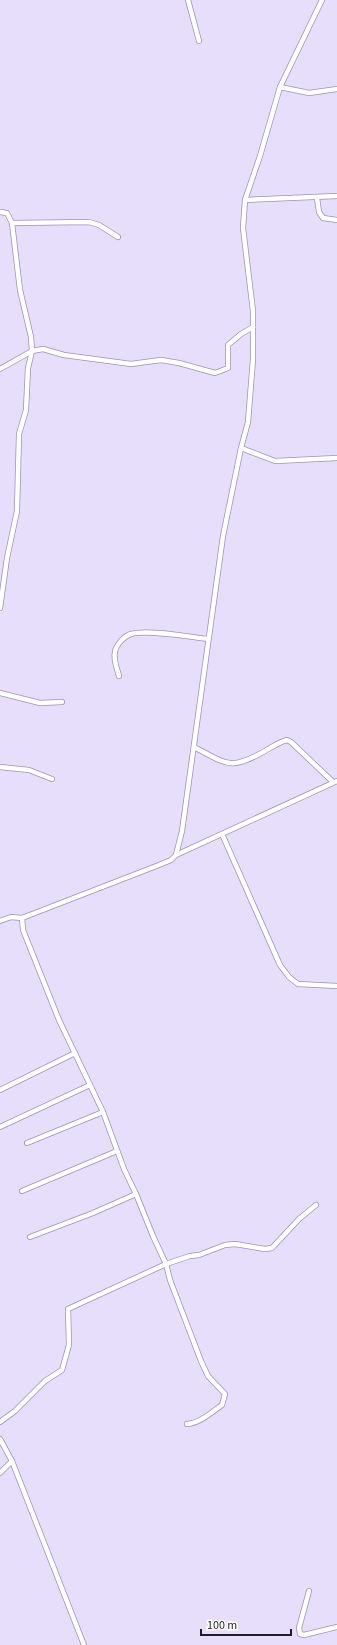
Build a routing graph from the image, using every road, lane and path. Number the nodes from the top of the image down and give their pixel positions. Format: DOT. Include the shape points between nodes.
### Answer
graph roads {
  1 [pos="188,0"];
  2 [pos="322,0"];
  3 [pos="199,41"];
  4 [pos="280,87"];
  5 [pos="337,89"];
  6 [pos="337,196"];
  7 [pos="317,198"];
  8 [pos="246,200"];
  9 [pos="0,212"];
  10 [pos="337,220"];
  11 [pos="12,223"];
  12 [pos="118,237"];
  13 [pos="253,327"];
  14 [pos="32,351"];
  15 [pos="0,369"];
  16 [pos="241,448"];
  17 [pos="337,458"];
  18 [pos="0,608"];
  19 [pos="208,639"];
  20 [pos="119,676"];
  21 [pos="0,693"];
  22 [pos="62,702"];
  23 [pos="194,747"];
  24 [pos="0,767"];
  25 [pos="52,779"];
  26 [pos="335,782"];
  27 [pos="222,834"];
  28 [pos="176,855"];
  29 [pos="22,918"];
  30 [pos="0,921"];
  31 [pos="337,986"];
  32 [pos="75,1053"];
  33 [pos="90,1085"];
  34 [pos="0,1090"];
  35 [pos="103,1112"];
  36 [pos="0,1128"];
  37 [pos="27,1143"];
  38 [pos="117,1151"];
  39 [pos="22,1191"];
  40 [pos="136,1194"];
  41 [pos="316,1205"];
  42 [pos="30,1237"];
  43 [pos="166,1264"];
  44 [pos="0,1422"];
  45 [pos="187,1424"];
  46 [pos="0,1439"];
  47 [pos="12,1461"];
  48 [pos="0,1473"];
  49 [pos="309,1591"];
  50 [pos="337,1627"];
  51 [pos="84,1645"];
  1 -- 3 [label="street"];
  2 -- 4 [label="street"];
  4 -- 5 [label="street" via="309,93"];
  4 -- 8 [label="street"];
  6 -- 7 [label="street"];
  7 -- 8 [label="street"];
  7 -- 10 [label="street" via="319,212 323,218"];
  8 -- 13 [label="street" via="243,228"];
  9 -- 11 [label="street" via="7,213"];
  11 -- 12 [label="street" via="89,222"];
  11 -- 14 [label="street" via="20,290"];
  13 -- 14 [label="street" via="228,345 228,368 215,373 161,360 131,364 64,355 43,348"];
  13 -- 16 [label="street" via="248,422"];
  14 -- 15 [label="street"];
  14 -- 18 [label="street" via="28,368 26,410 19,434 17,511"];
  16 -- 17 [label="street" via="275,461"];
  16 -- 19 [label="street"];
  19 -- 20 [label="street" via="141,632 129,634 115,651 115,664"];
  19 -- 23 [label="street"];
  21 -- 22 [label="street" via="40,703"];
  23 -- 26 [label="street" via="224,762 238,764 287,740"];
  23 -- 28 [label="street"];
  24 -- 25 [label="street" via="29,770"];
  26 -- 27 [label="street"];
  27 -- 28 [label="street"];
  27 -- 31 [label="street" via="280,965 289,977 298,984"];
  28 -- 29 [label="street" via="159,865"];
  29 -- 30 [label="street" via="11,917"];
  29 -- 32 [label="street" via="23,930"];
  32 -- 33 [label="street"];
  32 -- 34 [label="street"];
  33 -- 35 [label="street"];
  33 -- 36 [label="street"];
  35 -- 37 [label="street"];
  35 -- 38 [label="street"];
  38 -- 39 [label="street"];
  38 -- 40 [label="street"];
  40 -- 42 [label="street"];
  40 -- 43 [label="street"];
  41 -- 43 [label="street" via="272,1248 225,1245"];
  43 -- 44 [label="street" via="68,1309 69,1345 62,1370"];
  43 -- 45 [label="street" via="208,1376 225,1394 222,1405 202,1419"];
  46 -- 47 [label="street"];
  47 -- 48 [label="street"];
  47 -- 51 [label="street"];
  49 -- 50 [label="street" via="299,1628 300,1634"];
}
